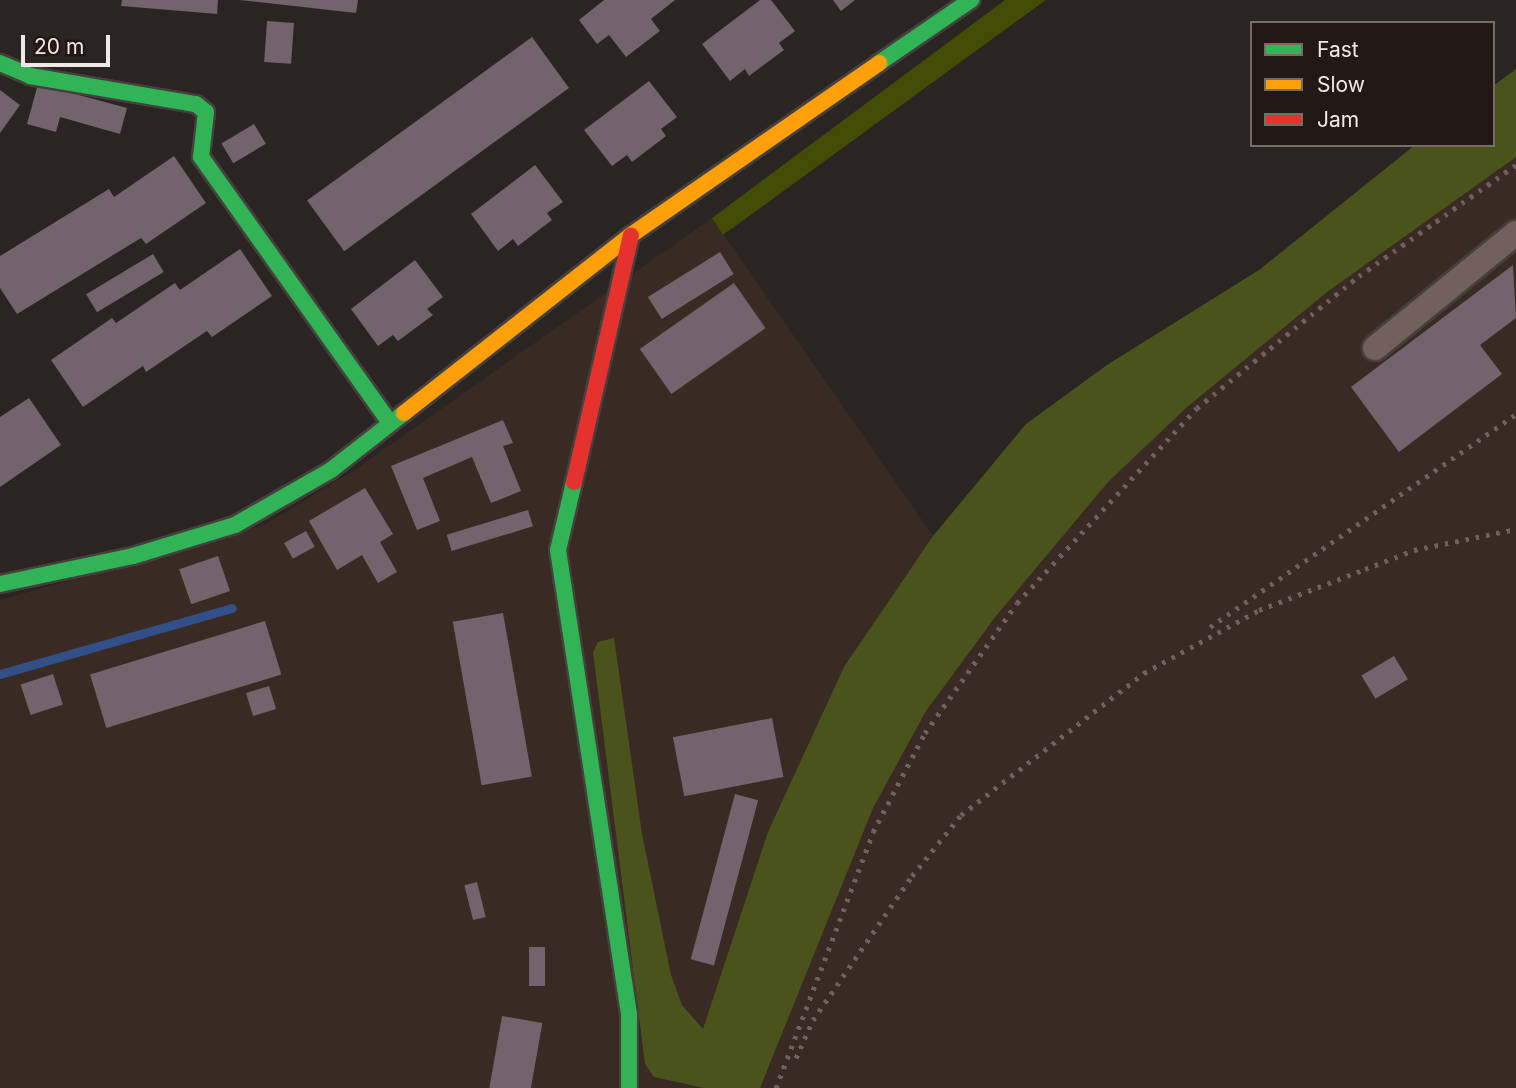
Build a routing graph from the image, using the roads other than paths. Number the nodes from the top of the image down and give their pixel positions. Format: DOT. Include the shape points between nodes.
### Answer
graph roads {
  1 [pos="971,0"];
  2 [pos="0,63"];
  3 [pos="1516,233"];
  4 [pos="631,235"];
  5 [pos="1374,348"];
  6 [pos="389,422"];
  7 [pos="0,584"];
  8 [pos="629,1088"];
  1 -- 4 [label="street"];
  2 -- 6 [label="street" via="30,76 196,104 206,112 201,157"];
  3 -- 5 [label="street"];
  4 -- 6 [label="street"];
  4 -- 8 [label="street" via="558,550 629,1014"];
  6 -- 7 [label="street" via="331,470 235,525 134,556"];
}
